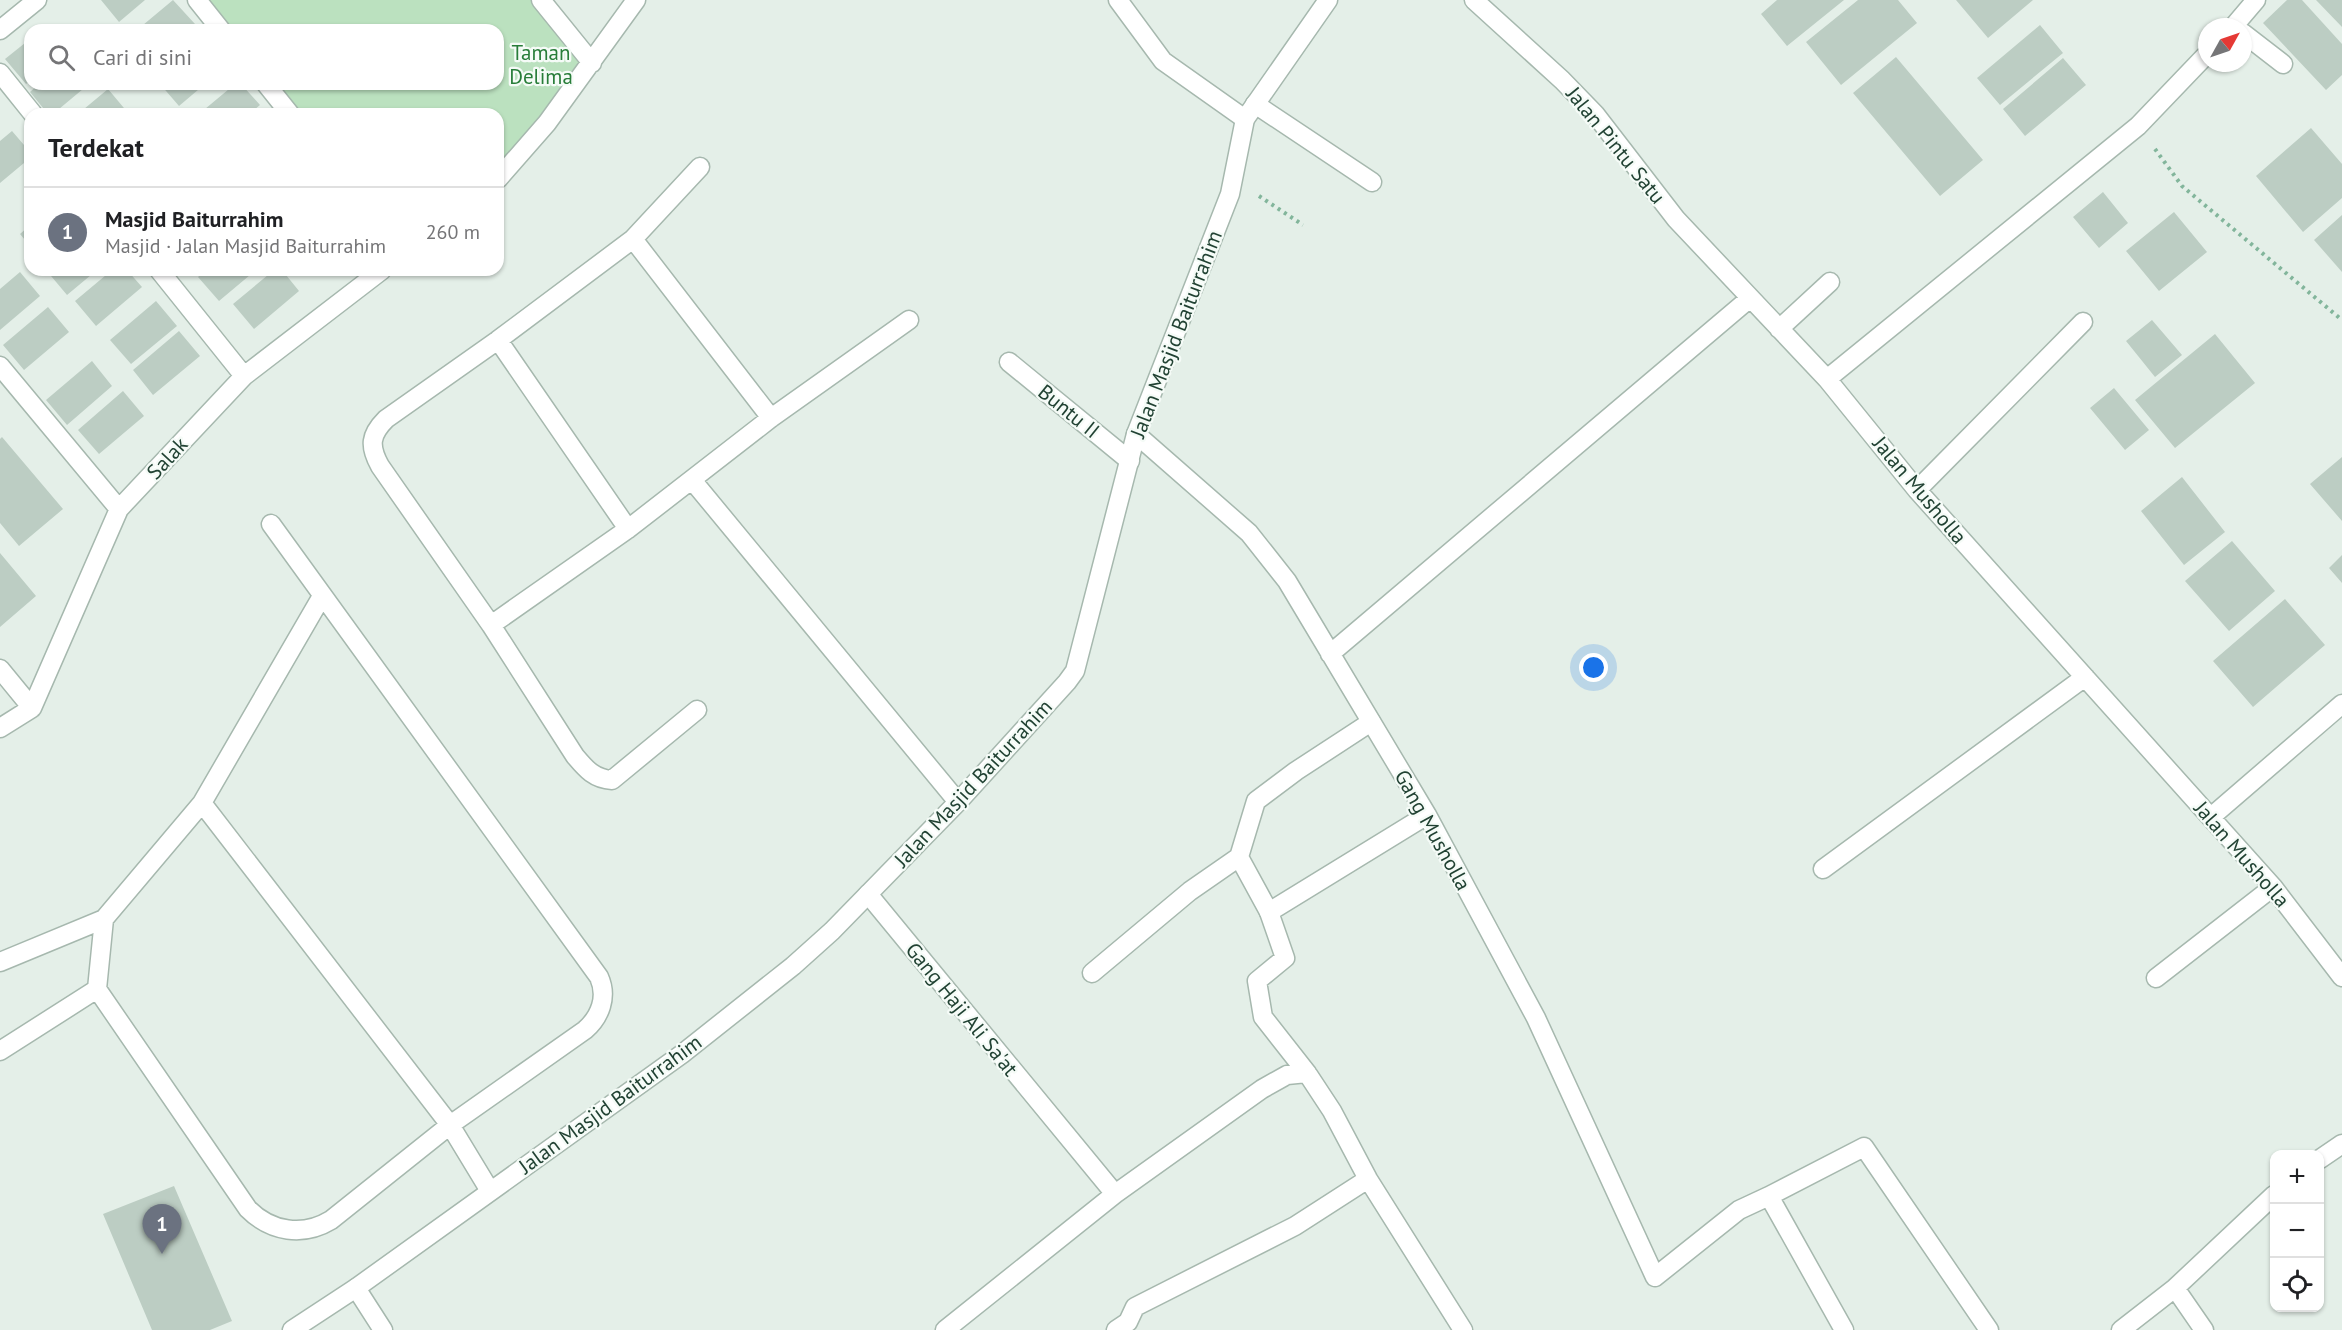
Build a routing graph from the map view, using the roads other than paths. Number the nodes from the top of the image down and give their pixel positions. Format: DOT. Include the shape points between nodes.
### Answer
graph roads {
  1 [pos="37,0"];
  2 [pos="197,0"];
  3 [pos="541,0"];
  4 [pos="636,0"];
  5 [pos="1118,0"];
  6 [pos="1328,0"];
  7 [pos="1474,0"];
  8 [pos="2256,0"];
  9 [pos="2243,18"];
  10 [pos="216,24"];
  11 [pos="0,30"];
  12 [pos="2252,40"];
  13 [pos="592,63"];
  14 [pos="2198,63"];
  15 [pos="2283,64"];
  16 [pos="0,73"];
  17 [pos="271,90"];
  18 [pos="1256,104"];
  19 [pos="28,108"];
  20 [pos="285,108"];
  21 [pos="1245,119"];
  22 [pos="700,167"];
  23 [pos="504,171"];
  24 [pos="1372,182"];
  25 [pos="633,239"];
  26 [pos="164,276"];
  27 [pos="374,276"];
  28 [pos="1830,282"];
  29 [pos="1749,299"];
  30 [pos="909,320"];
  31 [pos="2083,322"];
  32 [pos="1779,328"];
  33 [pos="498,340"];
  34 [pos="1009,362"];
  35 [pos="0,366"];
  36 [pos="244,376"];
  37 [pos="1827,379"];
  38 [pos="771,418"];
  39 [pos="1136,434"];
  40 [pos="1130,461"];
  41 [pos="692,480"];
  42 [pos="1917,490"];
  43 [pos="119,509"];
  44 [pos="271,524"];
  45 [pos="628,529"];
  46 [pos="322,596"];
  47 [pos="491,625"];
  48 [pos="1330,654"];
  49 [pos="0,669"];
  50 [pos="2085,677"];
  51 [pos="2342,704"];
  52 [pos="32,708"];
  53 [pos="697,710"];
  54 [pos="1371,722"];
  55 [pos="0,728"];
  56 [pos="958,802"];
  57 [pos="202,803"];
  58 [pos="1427,815"];
  59 [pos="2211,817"];
  60 [pos="1239,857"];
  61 [pos="1823,869"];
  62 [pos="2273,887"];
  63 [pos="868,894"];
  64 [pos="1269,912"];
  65 [pos="104,919"];
  66 [pos="0,962"];
  67 [pos="1092,973"];
  68 [pos="2342,977"];
  69 [pos="2156,978"];
  70 [pos="97,989"];
  71 [pos="0,1051"];
  72 [pos="1307,1073"];
  73 [pos="450,1125"];
  74 [pos="2342,1144"];
  75 [pos="2324,1156"];
  76 [pos="1368,1179"];
  77 [pos="490,1191"];
  78 [pos="1115,1194"];
  79 [pos="1769,1196"];
  80 [pos="2270,1199"];
  81 [pos="2175,1287"];
  82 [pos="356,1288"];
  83 [pos="292,1330"];
  84 [pos="383,1330"];
  85 [pos="945,1330"];
  86 [pos="1116,1330"];
  87 [pos="1463,1330"];
  88 [pos="1844,1330"];
  89 [pos="1989,1330"];
  90 [pos="2121,1330"];
  91 [pos="2204,1330"];
  1 -- 11 [label="street"];
  2 -- 10 [label="street"];
  3 -- 13 [label="street"];
  4 -- 13 [label="street"];
  5 -- 21 [label="street" via="1163,61"];
  6 -- 18 [label="street, Jalan Masjid Baiturrahim"];
  7 -- 29 [label="street, Jalan Pintu Satu" via="1595,114 1676,219"];
  8 -- 9 [label="street"];
  12 -- 15 [label="street"];
  13 -- 23 [label="street" via="548,123"];
  14 -- 37 [label="street" via="2138,126"];
  16 -- 19 [label="street"];
  17 -- 20 [label="street"];
  18 -- 21 [label="street, Jalan Masjid Baiturrahim"];
  18 -- 24 [label="street"];
  21 -- 39 [label="street, Jalan Masjid Baiturrahim" via="1230,194"];
  22 -- 25 [label="street"];
  25 -- 33 [label="street"];
  25 -- 38 [label="street"];
  26 -- 36 [label="street"];
  27 -- 36 [label="street, Salak"];
  28 -- 32 [label="street"];
  29 -- 32 [label="street, Jalan Pintu Satu"];
  29 -- 48 [label="street"];
  30 -- 38 [label="street"];
  31 -- 42 [label="street"];
  32 -- 37 [label="street, Jalan Musholla"];
  33 -- 45 [label="street"];
  33 -- 47 [label="street" via="386,418 371,441 380,466"];
  34 -- 40 [label="street, Buntu II"];
  35 -- 43 [label="street"];
  36 -- 43 [label="street, Salak"];
  37 -- 42 [label="street, Jalan Musholla"];
  38 -- 41 [label="street"];
  39 -- 40 [label="street, Jalan Masjid Baiturrahim"];
  39 -- 48 [label="street, Gang Musholla" via="1249,533 1287,581"];
  40 -- 56 [label="street, Jalan Masjid Baiturrahim" via="1075,671"];
  41 -- 45 [label="street"];
  41 -- 56 [label="street"];
  42 -- 50 [label="street, Jalan Musholla"];
  43 -- 52 [label="street, Salak"];
  44 -- 46 [label="street"];
  45 -- 47 [label="street"];
  46 -- 57 [label="street"];
  46 -- 73 [label="street" via="602,984 600,1010 592,1024"];
  47 -- 53 [label="street" via="575,756 601,780 612,780"];
  48 -- 54 [label="street, Gang Musholla"];
  49 -- 52 [label="street"];
  50 -- 59 [label="street, Jalan Musholla"];
  50 -- 61 [label="street"];
  51 -- 59 [label="street"];
  52 -- 55 [label="street"];
  54 -- 58 [label="street, Gang Musholla"];
  54 -- 60 [label="street" via="1256,801"];
  56 -- 63 [label="street, Jalan Masjid Baiturrahim"];
  57 -- 65 [label="street"];
  57 -- 73 [label="street"];
  58 -- 64 [label="street"];
  58 -- 79 [label="street, Gang Musholla" via="1536,1018 1655,1277 1739,1210"];
  59 -- 62 [label="street, Jalan Musholla"];
  60 -- 64 [label="street"];
  60 -- 67 [label="street" via="1190,891"];
  62 -- 68 [label="street, Jalan Musholla"];
  62 -- 69 [label="street"];
  63 -- 77 [label="street, Jalan Masjid Baiturrahim" via="749,1003"];
  63 -- 78 [label="street, Gang Haji Ali Sa'at"];
  64 -- 72 [label="street" via="1285,958 1257,981 1259,1003 1263,1017"];
  65 -- 66 [label="street"];
  65 -- 70 [label="street"];
  70 -- 71 [label="street"];
  70 -- 73 [label="street" via="248,1209 266,1224 285,1230 321,1226"];
  72 -- 76 [label="street"];
  72 -- 78 [label="street" via="1287,1075 1262,1089"];
  73 -- 77 [label="street"];
  74 -- 75 [label="street"];
  76 -- 86 [label="street" via="1295,1226 1135,1307 1128,1322"];
  76 -- 87 [label="street"];
  77 -- 82 [label="street, Jalan Masjid Baiturrahim"];
  78 -- 85 [label="street"];
  79 -- 88 [label="street"];
  79 -- 89 [label="street" via="1864,1147"];
  80 -- 81 [label="street"];
  81 -- 90 [label="street"];
  81 -- 91 [label="street"];
  82 -- 83 [label="street, Jalan Masjid Baiturrahim"];
  82 -- 84 [label="street"];
}
